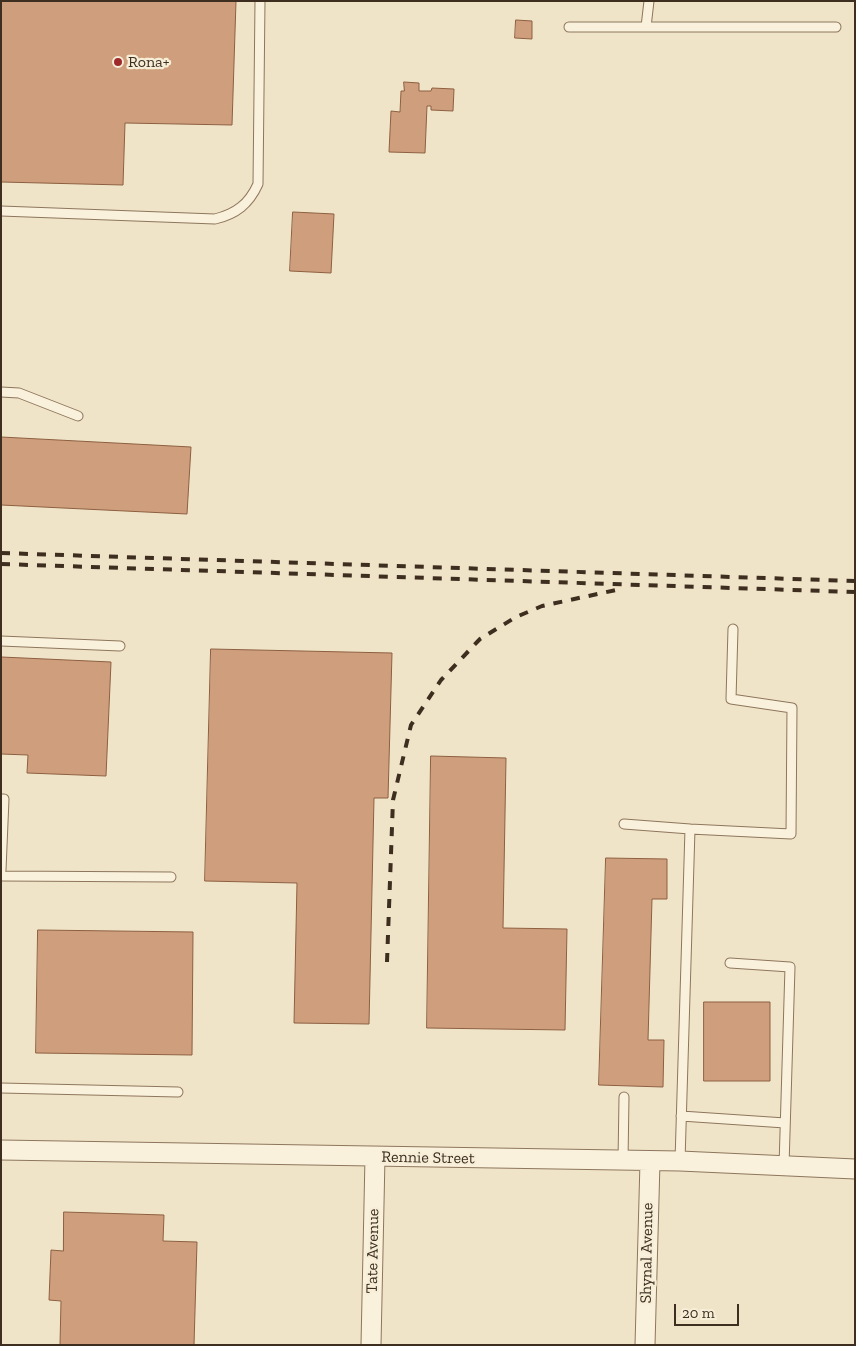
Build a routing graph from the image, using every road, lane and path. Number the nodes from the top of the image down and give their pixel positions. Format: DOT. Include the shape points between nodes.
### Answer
graph roads {
  1 [pos="260,1"];
  2 [pos="649,1"];
  3 [pos="569,27"];
  4 [pos="646,27"];
  5 [pos="836,27"];
  6 [pos="1,211"];
  7 [pos="1,392"];
  8 [pos="78,416"];
  9 [pos="733,629"];
  10 [pos="1,641"];
  11 [pos="120,646"];
  12 [pos="1,799"];
  13 [pos="624,824"];
  14 [pos="690,829"];
  15 [pos="1,870"];
  16 [pos="1,876"];
  17 [pos="170,878"];
  18 [pos="730,963"];
  19 [pos="1,1088"];
  20 [pos="178,1092"];
  21 [pos="624,1097"];
  22 [pos="681,1116"];
  23 [pos="786,1123"];
  24 [pos="1,1150"];
  25 [pos="375,1157"];
  26 [pos="680,1161"];
  27 [pos="623,1162"];
  28 [pos="650,1162"];
  29 [pos="784,1166"];
  30 [pos="855,1169"];
  31 [pos="371,1345"];
  32 [pos="645,1345"];
  1 -- 6 [label="lane" via="258,184 242,207 215,219"];
  2 -- 4 [label="lane"];
  3 -- 4 [label="lane"];
  4 -- 5 [label="lane"];
  7 -- 8 [label="lane" via="19,393"];
  9 -- 14 [label="lane" via="731,699 792,708 791,834"];
  10 -- 11 [label="lane"];
  12 -- 15 [label="lane" via="4,799"];
  13 -- 14 [label="lane"];
  14 -- 22 [label="lane"];
  16 -- 17 [label="lane"];
  18 -- 23 [label="lane" via="790,967"];
  19 -- 20 [label="lane"];
  21 -- 27 [label="lane"];
  22 -- 23 [label="lane"];
  22 -- 26 [label="lane"];
  23 -- 29 [label="lane"];
  24 -- 25 [label="street, Rennie Street"];
  25 -- 27 [label="street, Rennie Street"];
  25 -- 31 [label="street, Tate Avenue"];
  26 -- 28 [label="street, Rennie Street"];
  26 -- 29 [label="street, Rennie Street"];
  27 -- 28 [label="street, Rennie Street"];
  28 -- 32 [label="street, Shynal Avenue"];
  29 -- 30 [label="street, Rennie Street"];
}
